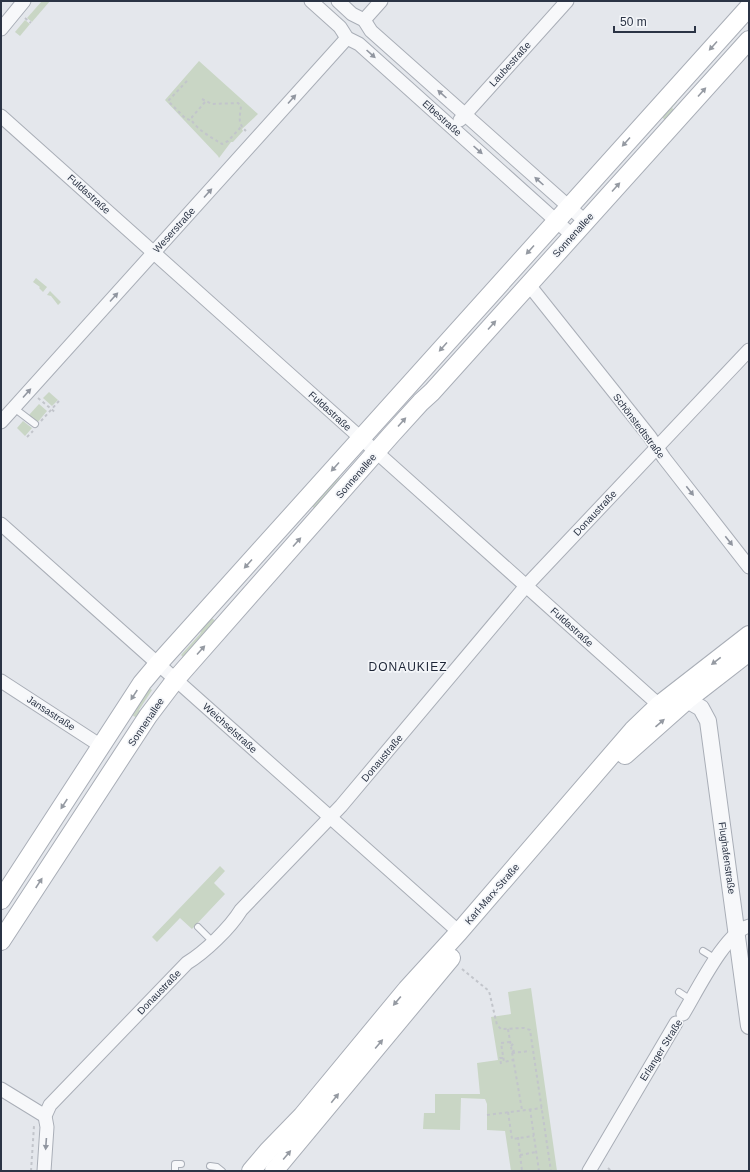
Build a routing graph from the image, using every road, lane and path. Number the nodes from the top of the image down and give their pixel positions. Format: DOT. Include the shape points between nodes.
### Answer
graph roads {
  1 [pos="24,1"];
  2 [pos="311,1"];
  3 [pos="338,1"];
  4 [pos="381,1"];
  5 [pos="567,1"];
  6 [pos="749,7"];
  7 [pos="24,17"];
  8 [pos="364,20"];
  9 [pos="31,23"];
  10 [pos="1,29"];
  11 [pos="347,38"];
  12 [pos="749,40"];
  13 [pos="186,83"];
  14 [pos="202,99"];
  15 [pos="205,102"];
  16 [pos="465,114"];
  17 [pos="1,116"];
  18 [pos="192,121"];
  19 [pos="241,127"];
  20 [pos="453,128"];
  21 [pos="246,131"];
  22 [pos="568,207"];
  23 [pos="556,221"];
  24 [pos="586,222"];
  25 [pos="573,236"];
  26 [pos="154,253"];
  27 [pos="529,285"];
  28 [pos="749,350"];
  29 [pos="30,391"];
  30 [pos="59,401"];
  31 [pos="14,408"];
  32 [pos="51,410"];
  33 [pos="56,414"];
  34 [pos="1,422"];
  35 [pos="36,426"];
  36 [pos="27,437"];
  37 [pos="361,438"];
  38 [pos="657,448"];
  39 [pos="377,452"];
  40 [pos="1,524"];
  41 [pos="749,567"];
  42 [pos="526,586"];
  43 [pos="749,635"];
  44 [pos="749,652"];
  45 [pos="158,664"];
  46 [pos="694,678"];
  47 [pos="176,679"];
  48 [pos="1,681"];
  49 [pos="687,700"];
  50 [pos="659,705"];
  51 [pos="101,746"];
  52 [pos="330,817"];
  53 [pos="1,900"];
  54 [pos="198,927"];
  55 [pos="743,929"];
  56 [pos="462,935"];
  57 [pos="1,941"];
  58 [pos="213,942"];
  59 [pos="703,951"];
  60 [pos="716,959"];
  61 [pos="462,969"];
  62 [pos="678,992"];
  63 [pos="691,1000"];
  64 [pos="749,1026"];
  65 [pos="508,1029"];
  66 [pos="510,1042"];
  67 [pos="515,1042"];
  68 [pos="511,1046"];
  69 [pos="530,1051"];
  70 [pos="512,1052"];
  71 [pos="503,1058"];
  72 [pos="513,1060"];
  73 [pos="501,1064"];
  74 [pos="1,1089"];
  75 [pos="542,1108"];
  76 [pos="530,1109"];
  77 [pos="522,1110"];
  78 [pos="508,1112"];
  79 [pos="487,1115"];
  80 [pos="40,1119"];
  81 [pos="534,1136"];
  82 [pos="518,1138"];
  83 [pos="536,1152"];
  84 [pos="520,1155"];
  85 [pos="182,1164"];
  86 [pos="210,1166"];
  87 [pos="608,1168"];
  88 [pos="31,1171"];
  89 [pos="44,1171"];
  90 [pos="175,1171"];
  91 [pos="222,1171"];
  92 [pos="251,1171"];
  93 [pos="274,1171"];
  94 [pos="522,1171"];
  95 [pos="539,1171"];
  96 [pos="551,1171"];
  97 [pos="589,1171"];
  98 [pos="611,1171"];
  1 -- 10 [label="street"];
  2 -- 11 [label="street, Elbestraße" via="340,27"];
  3 -- 8 [label="street, Elbestraße" via="352,14"];
  4 -- 8 [label="street"];
  5 -- 16 [label="street, Laubestraße"];
  6 -- 22 [label="main road, one-way"];
  7 -- 9 [label="path"];
  16 -- 8 [label="street, Elbestraße, one-way" via="372,31"];
  11 -- 20 [label="street, Elbestraße, one-way" via="359,44"];
  26 -- 11 [label="street, Weserstraße, one-way"];
  24 -- 12 [label="main road, Sonnenallee, one-way"];
  13 -- 18 [label="path" via="168,101 185,118"];
  14 -- 15 [label="path"];
  15 -- 18 [label="path" via="192,117"];
  15 -- 19 [label="path" via="221,105 238,103 241,106 238,119"];
  16 -- 20 [label="street, Laubestraße"];
  22 -- 16 [label="street, Elbestraße, one-way"];
  17 -- 26 [label="street, Fuldastraße"];
  18 -- 19 [label="path" via="199,129 222,144 230,141"];
  19 -- 21 [label="path"];
  20 -- 23 [label="street, Elbestraße, one-way"];
  22 -- 23 [label="main road"];
  22 -- 24 [label="street, Elbestraße"];
  23 -- 25 [label="street, Elbestraße"];
  23 -- 37 [label="main road, one-way"];
  24 -- 25 [label="main road, Sonnenallee"];
  25 -- 27 [label="main road, Sonnenallee"];
  29 -- 26 [label="street, Weserstraße, one-way"];
  26 -- 37 [label="street, Fuldastraße"];
  27 -- 38 [label="street, Schönstedtstraße"];
  39 -- 27 [label="main road, Sonnenallee, one-way"];
  28 -- 38 [label="street, Donaustraße"];
  31 -- 29 [label="street, Weserstraße, one-way"];
  29 -- 32 [label="path"];
  30 -- 32 [label="path"];
  31 -- 34 [label="street, Weserstraße"];
  31 -- 35 [label="lane"];
  32 -- 33 [label="path"];
  32 -- 35 [label="path"];
  35 -- 36 [label="path"];
  37 -- 39 [label="street, Fuldastraße"];
  37 -- 45 [label="main road, one-way"];
  38 -- 41 [label="street, Schönstedtstraße, one-way"];
  38 -- 42 [label="street, Donaustraße"];
  39 -- 42 [label="street, Fuldastraße"];
  47 -- 39 [label="main road, Sonnenallee, one-way"];
  40 -- 45 [label="street, Weichselstraße"];
  42 -- 50 [label="street, Fuldastraße"];
  42 -- 52 [label="street, Donaustraße"];
  43 -- 46 [label="main road, Karl-Marx-Straße, one-way"];
  44 -- 49 [label="main road, Karl-Marx-Straße"];
  45 -- 47 [label="street, Weichselstraße"];
  45 -- 51 [label="main road, one-way" via="142,683"];
  46 -- 49 [label="main road"];
  46 -- 50 [label="main road, Karl-Marx-Straße"];
  47 -- 52 [label="street, Weichselstraße"];
  57 -- 47 [label="main road, Sonnenallee, one-way" via="148,716"];
  48 -- 51 [label="street, Jansastraße"];
  49 -- 50 [label="main road"];
  49 -- 55 [label="street, Flughafenstraße" via="701,708 708,721"];
  56 -- 49 [label="main road, Karl-Marx-Straße, one-way" via="620,760"];
  50 -- 56 [label="main road, Karl-Marx-Straße" via="618,747"];
  51 -- 53 [label="main road, one-way"];
  52 -- 56 [label="street, Weichselstraße"];
  52 -- 58 [label="street, Donaustraße"];
  54 -- 58 [label="lane"];
  55 -- 60 [label="street, Erlanger Straße"];
  55 -- 64 [label="street, Flughafenstraße"];
  56 -- 92 [label="main road, Karl-Marx-Straße, one-way" via="412,984 302,1116"];
  93 -- 56 [label="main road, Karl-Marx-Straße, one-way"];
  58 -- 80 [label="street, Donaustraße" via="197,958 187,963 61,1093"];
  59 -- 60 [label="lane"];
  60 -- 63 [label="street, Erlanger Straße"];
  61 -- 65 [label="path" via="489,991 497,1025 501,1029"];
  62 -- 63 [label="lane"];
  63 -- 97 [label="street, Erlanger Straße"];
  65 -- 66 [label="path"];
  65 -- 75 [label="path" via="530,1030"];
  66 -- 68 [label="path"];
  66 -- 71 [label="path" via="501,1043"];
  67 -- 68 [label="path"];
  68 -- 70 [label="path"];
  69 -- 70 [label="path"];
  70 -- 72 [label="path"];
  71 -- 72 [label="path" via="504,1062"];
  71 -- 73 [label="path" via="500,1058"];
  72 -- 77 [label="path"];
  74 -- 80 [label="street"];
  75 -- 76 [label="path"];
  75 -- 96 [label="path"];
  76 -- 77 [label="path"];
  76 -- 81 [label="path"];
  77 -- 78 [label="path"];
  78 -- 79 [label="path"];
  78 -- 82 [label="path" via="512,1140"];
  80 -- 88 [label="path"];
  80 -- 89 [label="street, one-way" via="47,1127"];
  81 -- 82 [label="path"];
  81 -- 83 [label="path"];
  82 -- 84 [label="path"];
  83 -- 84 [label="path"];
  83 -- 95 [label="path"];
  84 -- 94 [label="path"];
  85 -- 90 [label="lane" via="175,1164"];
  86 -- 91 [label="lane"];
  87 -- 98 [label="path"];
}
